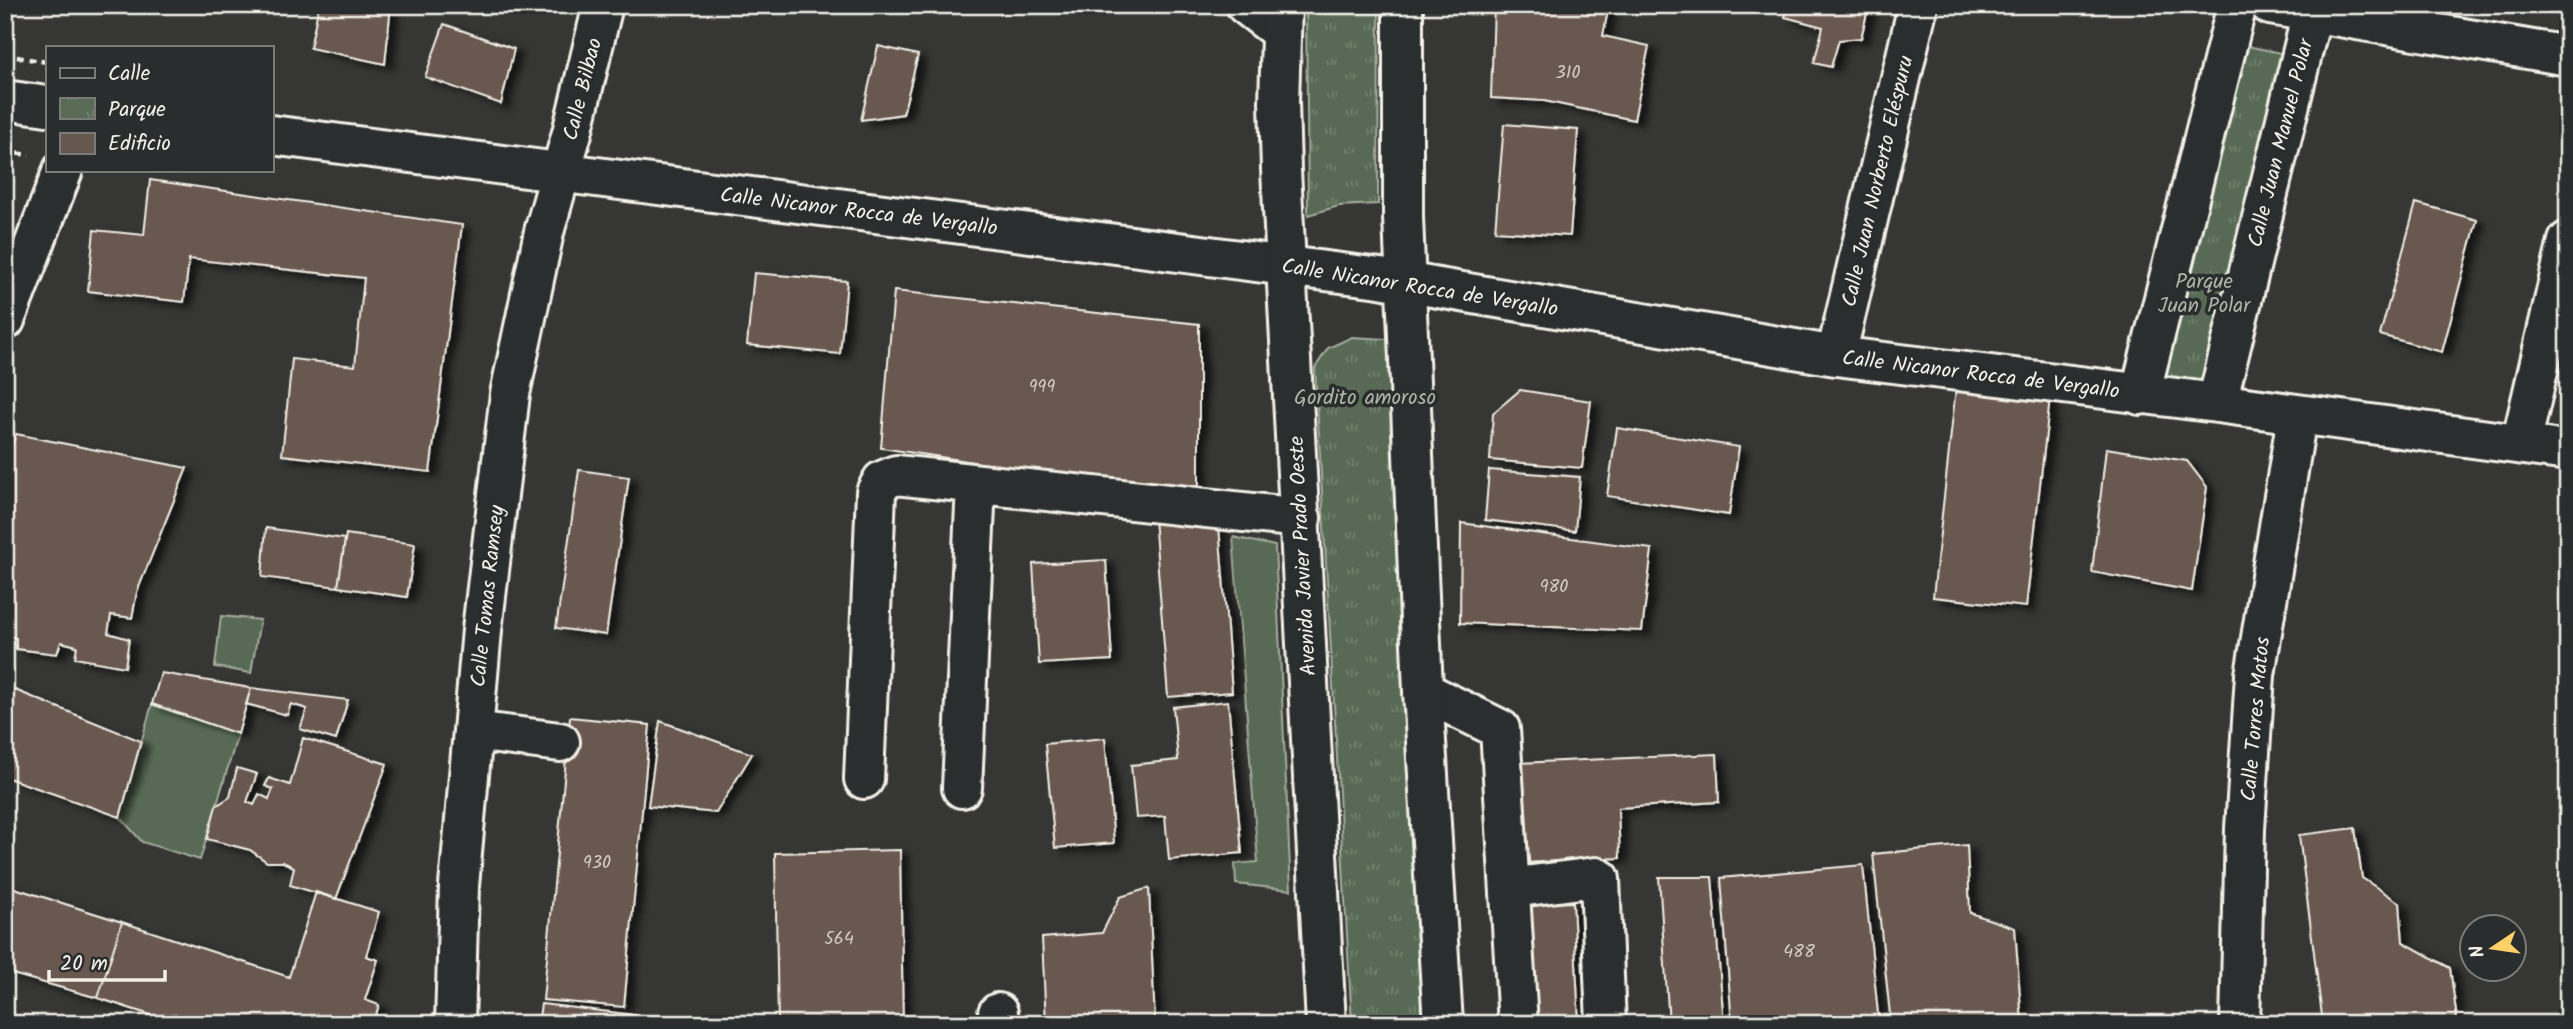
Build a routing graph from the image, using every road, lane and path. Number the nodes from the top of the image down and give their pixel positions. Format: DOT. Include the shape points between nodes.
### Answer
graph roads {
  1 [pos="603,5"];
  2 [pos="1246,5"];
  3 [pos="1403,5"];
  4 [pos="1918,5"];
  5 [pos="2237,5"];
  6 [pos="2270,5"];
  7 [pos="2313,8"];
  8 [pos="1282,18"];
  9 [pos="5,55"];
  10 [pos="2568,56"];
  11 [pos="46,62"];
  12 [pos="5,100"];
  13 [pos="46,106"];
  14 [pos="273,135"];
  15 [pos="62,172"];
  16 [pos="561,173"];
  17 [pos="2568,240"];
  18 [pos="1287,267"];
  19 [pos="1407,282"];
  20 [pos="5,320"];
  21 [pos="1836,356"];
  22 [pos="2140,395"];
  23 [pos="2217,403"];
  24 [pos="2297,416"];
  25 [pos="2521,444"];
  26 [pos="2568,451"];
  27 [pos="976,484"];
  28 [pos="1301,519"];
  29 [pos="1423,691"];
  30 [pos="473,731"];
  31 [pos="561,742"];
  32 [pos="864,779"];
  33 [pos="962,788"];
  34 [pos="1510,888"];
  35 [pos="455,1024"];
  36 [pos="1326,1024"];
  37 [pos="1443,1024"];
  38 [pos="1518,1024"];
  39 [pos="1606,1024"];
  40 [pos="2240,1024"];
  1 -- 16 [label="street, Calle Bilbao"];
  2 -- 8 [label="street"];
  3 -- 19 [label="street" via="1401,128"];
  4 -- 21 [label="street, Calle Juan Norberto Eléspuru"];
  5 -- 22 [label="street"];
  6 -- 7 [label="street"];
  7 -- 10 [label="street"];
  7 -- 23 [label="street, Calle Juan Manuel Polar"];
  8 -- 18 [label="street, Avenida Javier Prado Oeste" via="1279,102"];
  9 -- 11 [label="path"];
  12 -- 13 [label="street"];
  14 -- 16 [label="street, Calle Nicanor Rocca de Vergallo"];
  15 -- 20 [label="street"];
  16 -- 18 [label="street, Calle Nicanor Rocca de Vergallo"];
  16 -- 30 [label="street, Calle Tomas Ramsey" via="510,394"];
  17 -- 25 [label="street"];
  18 -- 19 [label="street, Calle Nicanor Rocca de Vergallo"];
  18 -- 28 [label="street, Avenida Javier Prado Oeste"];
  19 -- 21 [label="street, Calle Nicanor Rocca de Vergallo"];
  19 -- 29 [label="street"];
  21 -- 22 [label="street, Calle Nicanor Rocca de Vergallo"];
  22 -- 23 [label="street, Calle Nicanor Rocca de Vergallo"];
  23 -- 24 [label="street, Calle Nicanor Rocca de Vergallo"];
  24 -- 25 [label="street, Calle Nicanor Rocca de Vergallo"];
  24 -- 40 [label="street, Calle Torres Matos" via="2255,676"];
  25 -- 26 [label="street, Calle Nicanor Rocca de Vergallo"];
  27 -- 28 [label="street"];
  27 -- 32 [label="street" via="896,475 882,481 876,492"];
  27 -- 33 [label="street"];
  28 -- 36 [label="street, Avenida Javier Prado Oeste"];
  29 -- 34 [label="street" via="1500,729"];
  29 -- 37 [label="street"];
  30 -- 31 [label="street"];
  30 -- 35 [label="street, Calle Tomas Ramsey"];
  34 -- 38 [label="street"];
  34 -- 39 [label="street" via="1600,879"];
}
